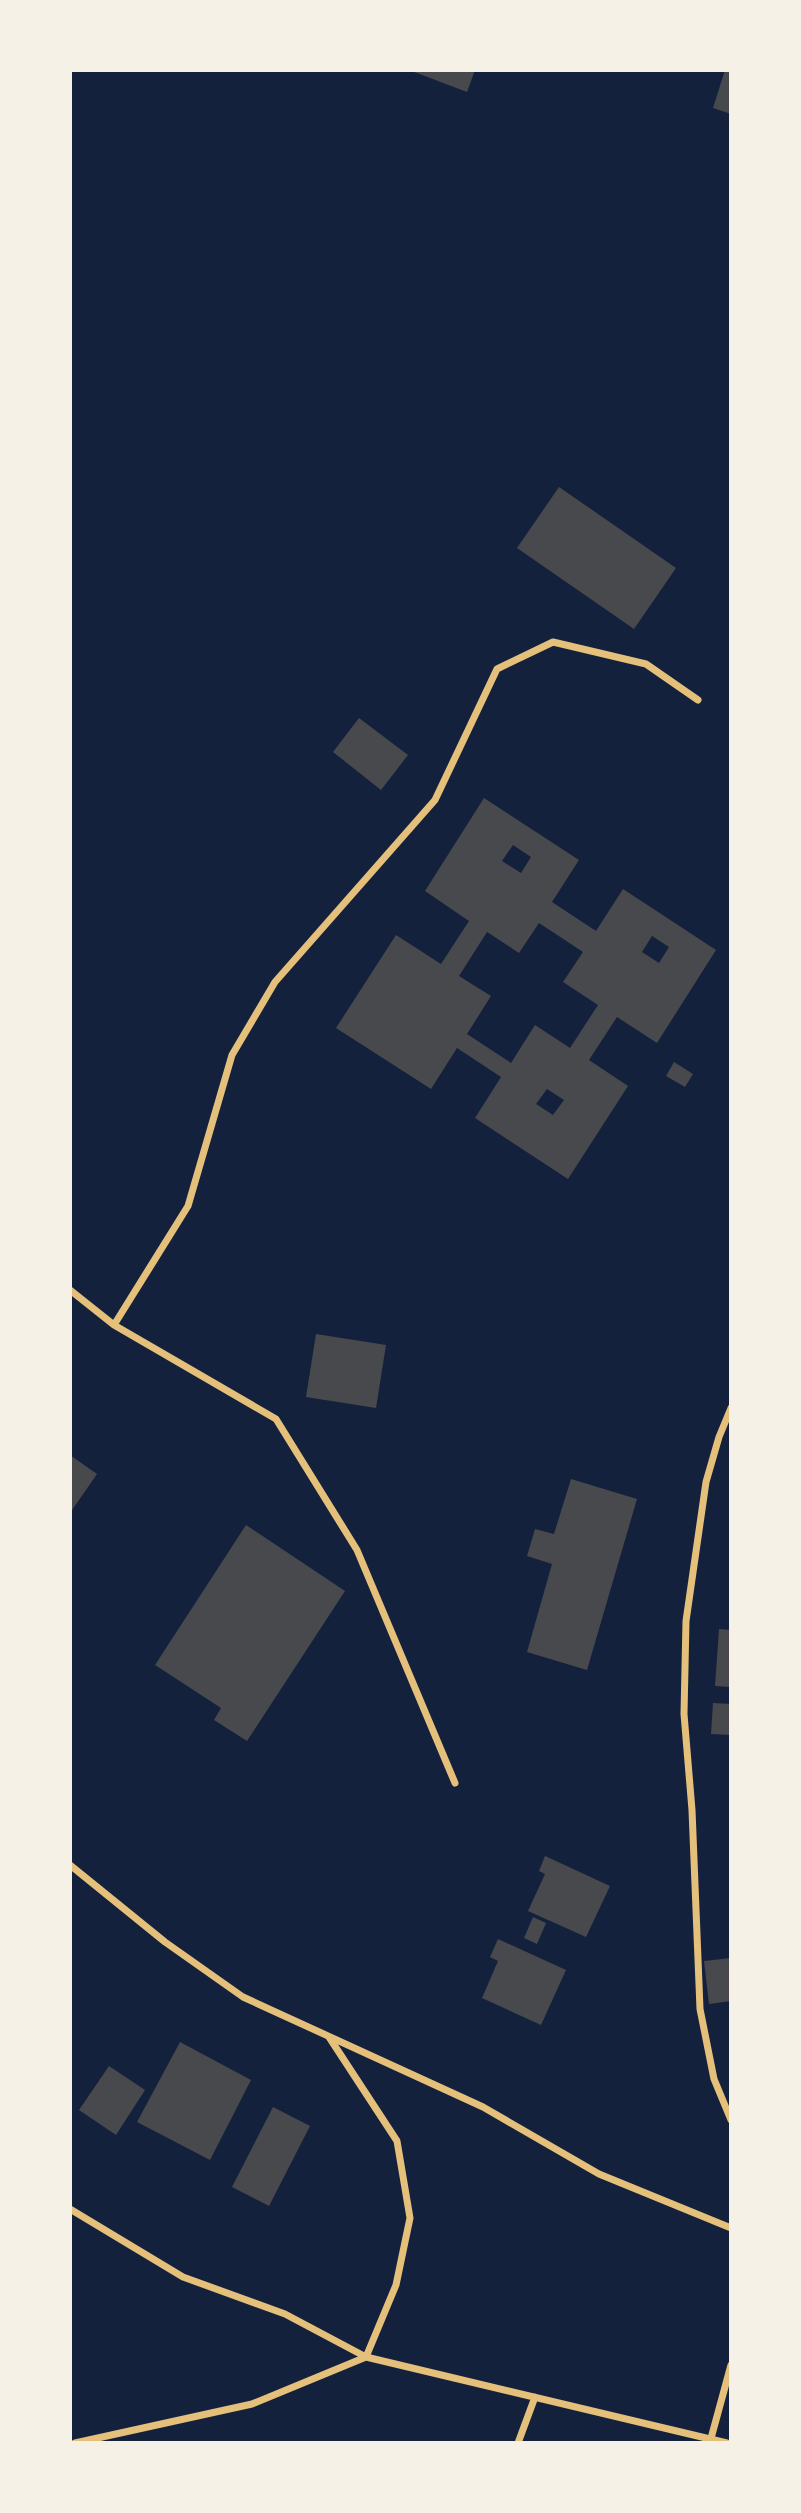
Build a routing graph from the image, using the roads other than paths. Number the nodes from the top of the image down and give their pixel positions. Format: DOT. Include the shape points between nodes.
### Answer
graph roads {
  1 [pos="698,700"];
  2 [pos="70,1290"];
  3 [pos="114,1325"];
  4 [pos="731,1408"];
  5 [pos="456,1783"];
  6 [pos="70,1865"];
  7 [pos="329,2037"];
  8 [pos="731,2120"];
  9 [pos="70,2209"];
  10 [pos="731,2228"];
  11 [pos="366,2357"];
  12 [pos="731,2365"];
  13 [pos="535,2398"];
  14 [pos="710,2441"];
  15 [pos="75,2443"];
  16 [pos="518,2443"];
  17 [pos="727,2443"];
  1 -- 3 [label="street" via="646,664 554,642 497,669 435,800 275,982 232,1055 188,1206"];
  2 -- 3 [label="street"];
  3 -- 5 [label="street" via="276,1419 357,1550"];
  4 -- 8 [label="street" via="706,1482 686,1621 684,1714 700,2009 714,2079"];
  6 -- 7 [label="street" via="165,1942 243,1997"];
  7 -- 10 [label="street" via="483,2107 599,2174"];
  7 -- 11 [label="street" via="397,2141 410,2218 396,2285"];
  9 -- 11 [label="street" via="183,2277 285,2314"];
  11 -- 13 [label="street"];
  11 -- 15 [label="street" via="252,2404"];
  12 -- 14 [label="street"];
  13 -- 14 [label="street"];
  13 -- 16 [label="street"];
  14 -- 17 [label="street"];
}
